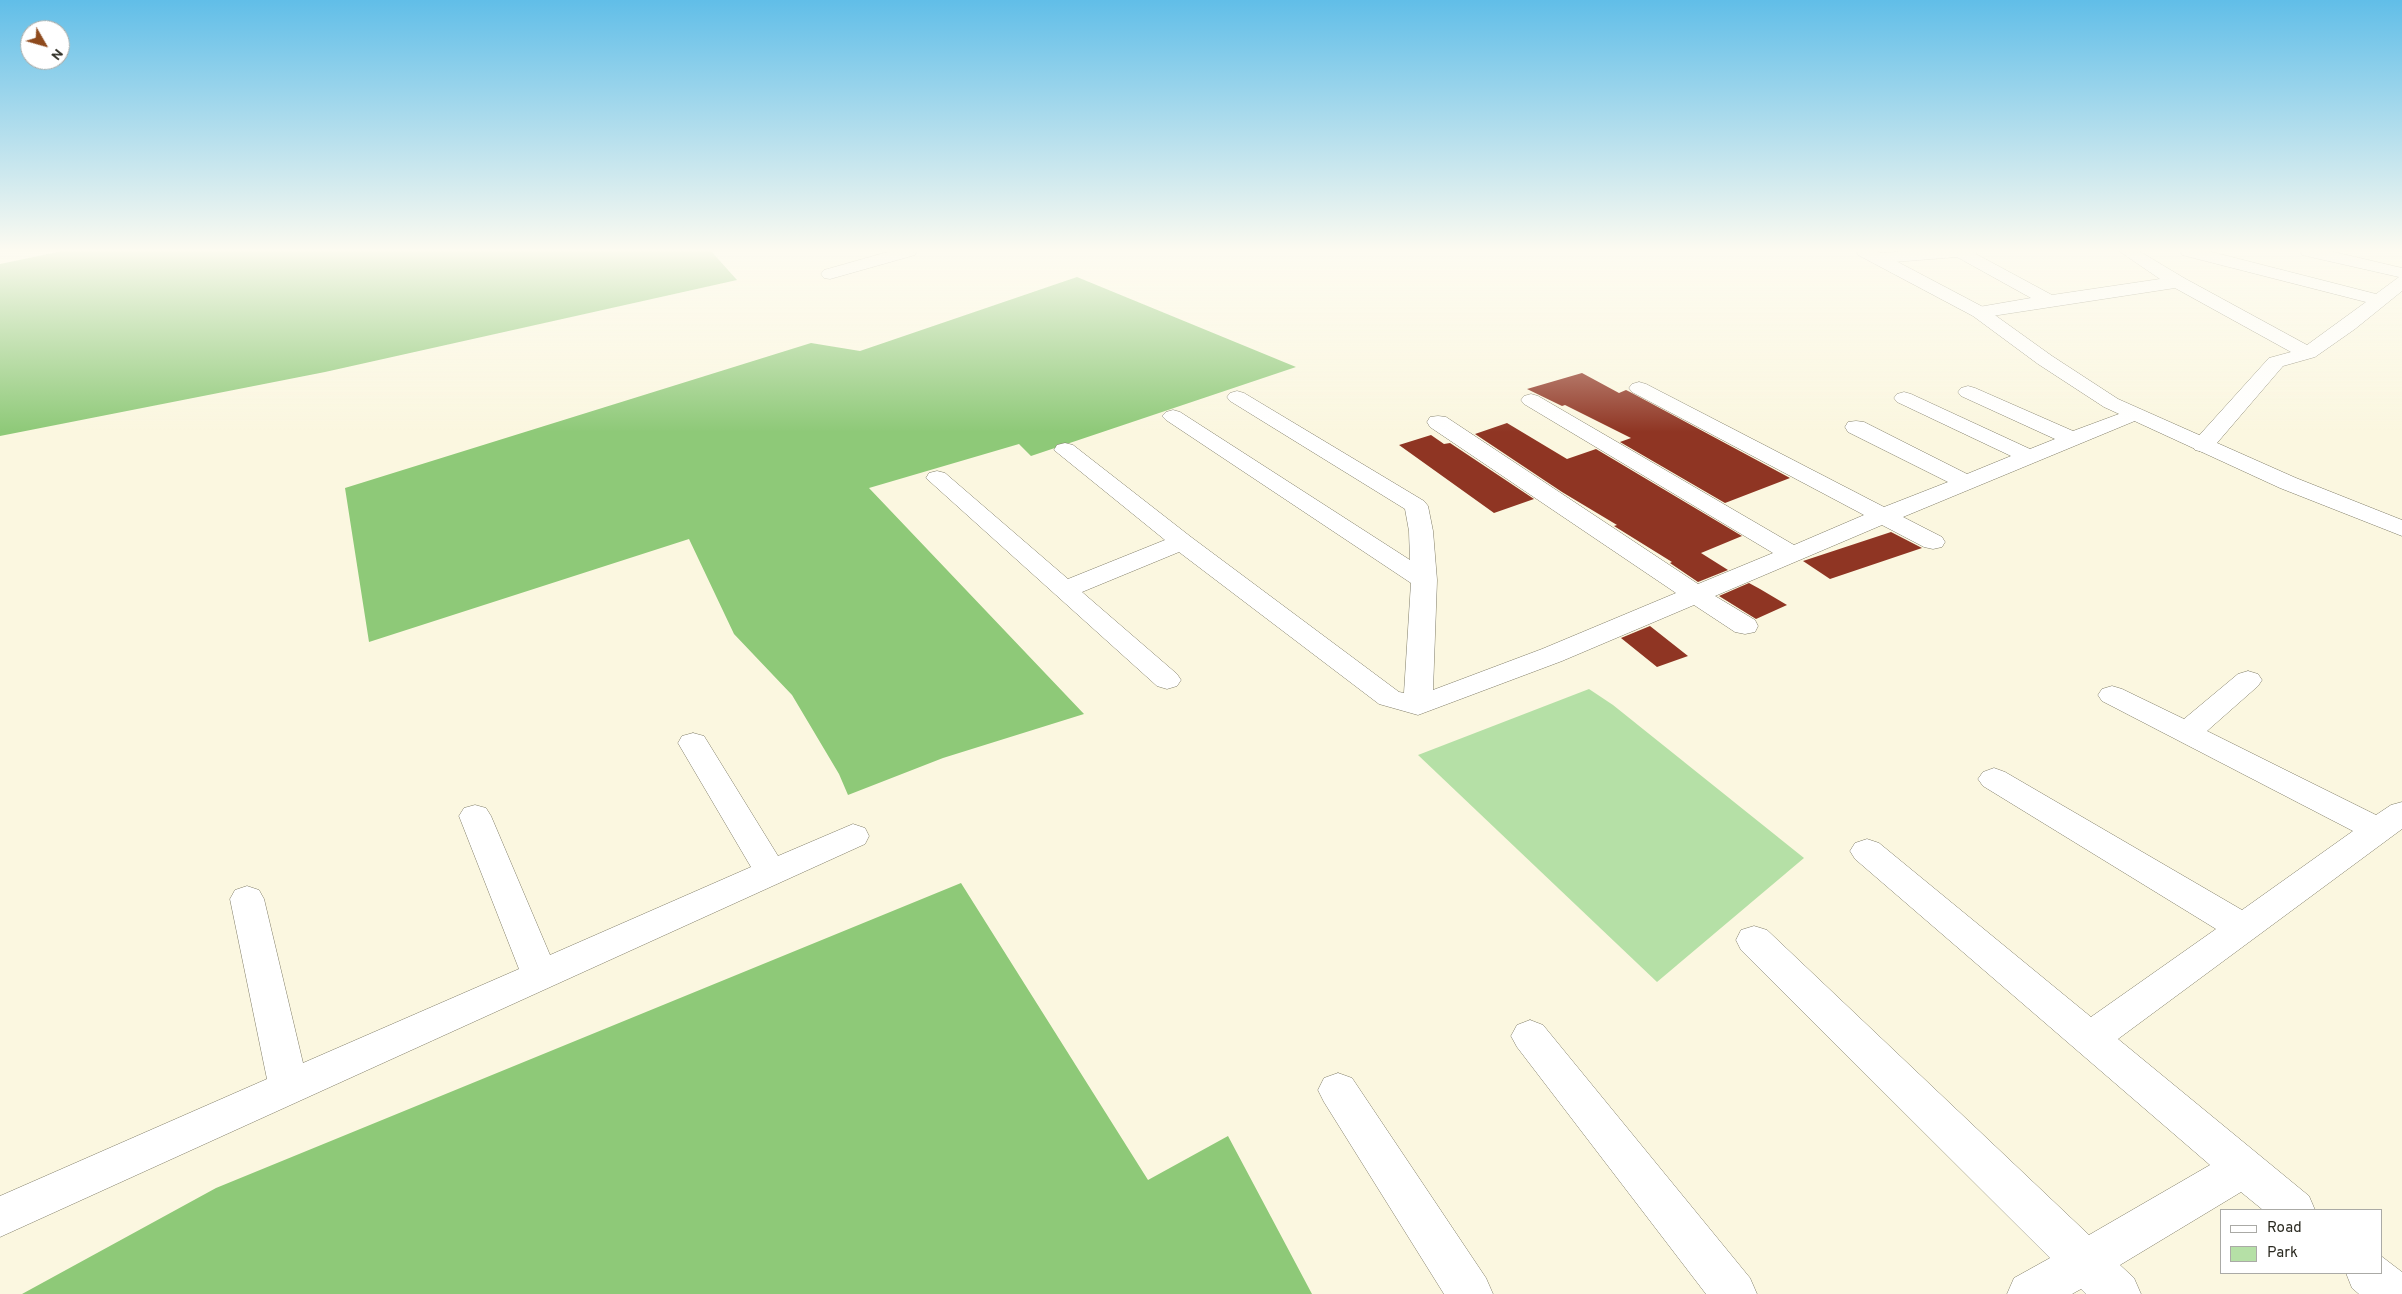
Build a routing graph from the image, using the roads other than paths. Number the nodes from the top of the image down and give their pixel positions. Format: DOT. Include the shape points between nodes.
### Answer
graph roads {
  1 [pos="1982,311"];
  2 [pos="2232,311"];
  3 [pos="2365,311"];
  4 [pos="1978,312"];
  5 [pos="2308,353"];
  6 [pos="1638,388"];
  7 [pos="1968,392"];
  8 [pos="1237,397"];
  9 [pos="1904,398"];
  10 [pos="1531,400"];
  11 [pos="2135,414"];
  12 [pos="1173,416"];
  13 [pos="1438,422"];
  14 [pos="1856,427"];
  15 [pos="2073,439"];
  16 [pos="2203,445"];
  17 [pos="1065,450"];
  18 [pos="2030,457"];
  19 [pos="937,478"];
  20 [pos="1966,482"];
  21 [pos="1883,516"];
  22 [pos="2402,529"];
  23 [pos="1182,542"];
  24 [pos="1934,542"];
  25 [pos="1792,554"];
  26 [pos="1424,580"];
  27 [pos="1064,590"];
  28 [pos="1696,595"];
  29 [pos="1745,626"];
  30 [pos="1167,680"];
  31 [pos="2248,680"];
  32 [pos="2112,695"];
  33 [pos="1418,706"];
  34 [pos="2186,732"];
  35 [pos="693,744"];
  36 [pos="1994,779"];
  37 [pos="475,816"];
  38 [pos="2390,822"];
  39 [pos="853,836"];
  40 [pos="1867,851"];
  41 [pos="771,873"];
  42 [pos="248,899"];
  43 [pos="2243,928"];
  44 [pos="1754,940"];
  45 [pos="540,976"];
  46 [pos="1530,1036"];
  47 [pos="2090,1039"];
  48 [pos="289,1088"];
  49 [pos="1338,1090"];
  50 [pos="2244,1168"];
  51 [pos="2293,1209"];
  52 [pos="0,1217"];
  53 [pos="2085,1262"];
  54 [pos="2369,1274"];
  55 [pos="1470,1294"];
  56 [pos="1734,1294"];
  57 [pos="2030,1294"];
  58 [pos="2118,1294"];
  59 [pos="2394,1294"];
  1 -- 4 [label="street"];
  2 -- 5 [label="street"];
  3 -- 5 [label="street"];
  4 -- 11 [label="street" via="2111,403"];
  5 -- 16 [label="street" via="2276,362"];
  6 -- 21 [label="street"];
  7 -- 15 [label="street"];
  8 -- 26 [label="street" via="1416,506"];
  9 -- 18 [label="street"];
  10 -- 25 [label="street"];
  11 -- 15 [label="street"];
  11 -- 16 [label="street"];
  12 -- 26 [label="street"];
  13 -- 28 [label="street"];
  14 -- 20 [label="street"];
  15 -- 18 [label="street"];
  16 -- 22 [label="street"];
  17 -- 23 [label="street"];
  18 -- 20 [label="street"];
  19 -- 27 [label="street"];
  20 -- 21 [label="street"];
  21 -- 24 [label="street"];
  21 -- 25 [label="street"];
  23 -- 27 [label="street"];
  23 -- 33 [label="street" via="1389,698"];
  25 -- 28 [label="street"];
  26 -- 33 [label="street"];
  27 -- 30 [label="street"];
  28 -- 29 [label="street"];
  28 -- 33 [label="street"];
  31 -- 34 [label="street"];
  32 -- 34 [label="street"];
  34 -- 38 [label="street"];
  35 -- 41 [label="street"];
  36 -- 43 [label="street"];
  37 -- 45 [label="street"];
  38 -- 43 [label="street"];
  39 -- 41 [label="street"];
  40 -- 47 [label="street"];
  41 -- 45 [label="street"];
  42 -- 48 [label="street"];
  43 -- 47 [label="street"];
  44 -- 53 [label="street"];
  45 -- 48 [label="street"];
  46 -- 56 [label="street"];
  47 -- 50 [label="street"];
  48 -- 52 [label="street"];
  49 -- 55 [label="street"];
  50 -- 51 [label="street"];
  50 -- 53 [label="street"];
  53 -- 57 [label="street"];
  53 -- 58 [label="street"];
  54 -- 59 [label="street"];
}
